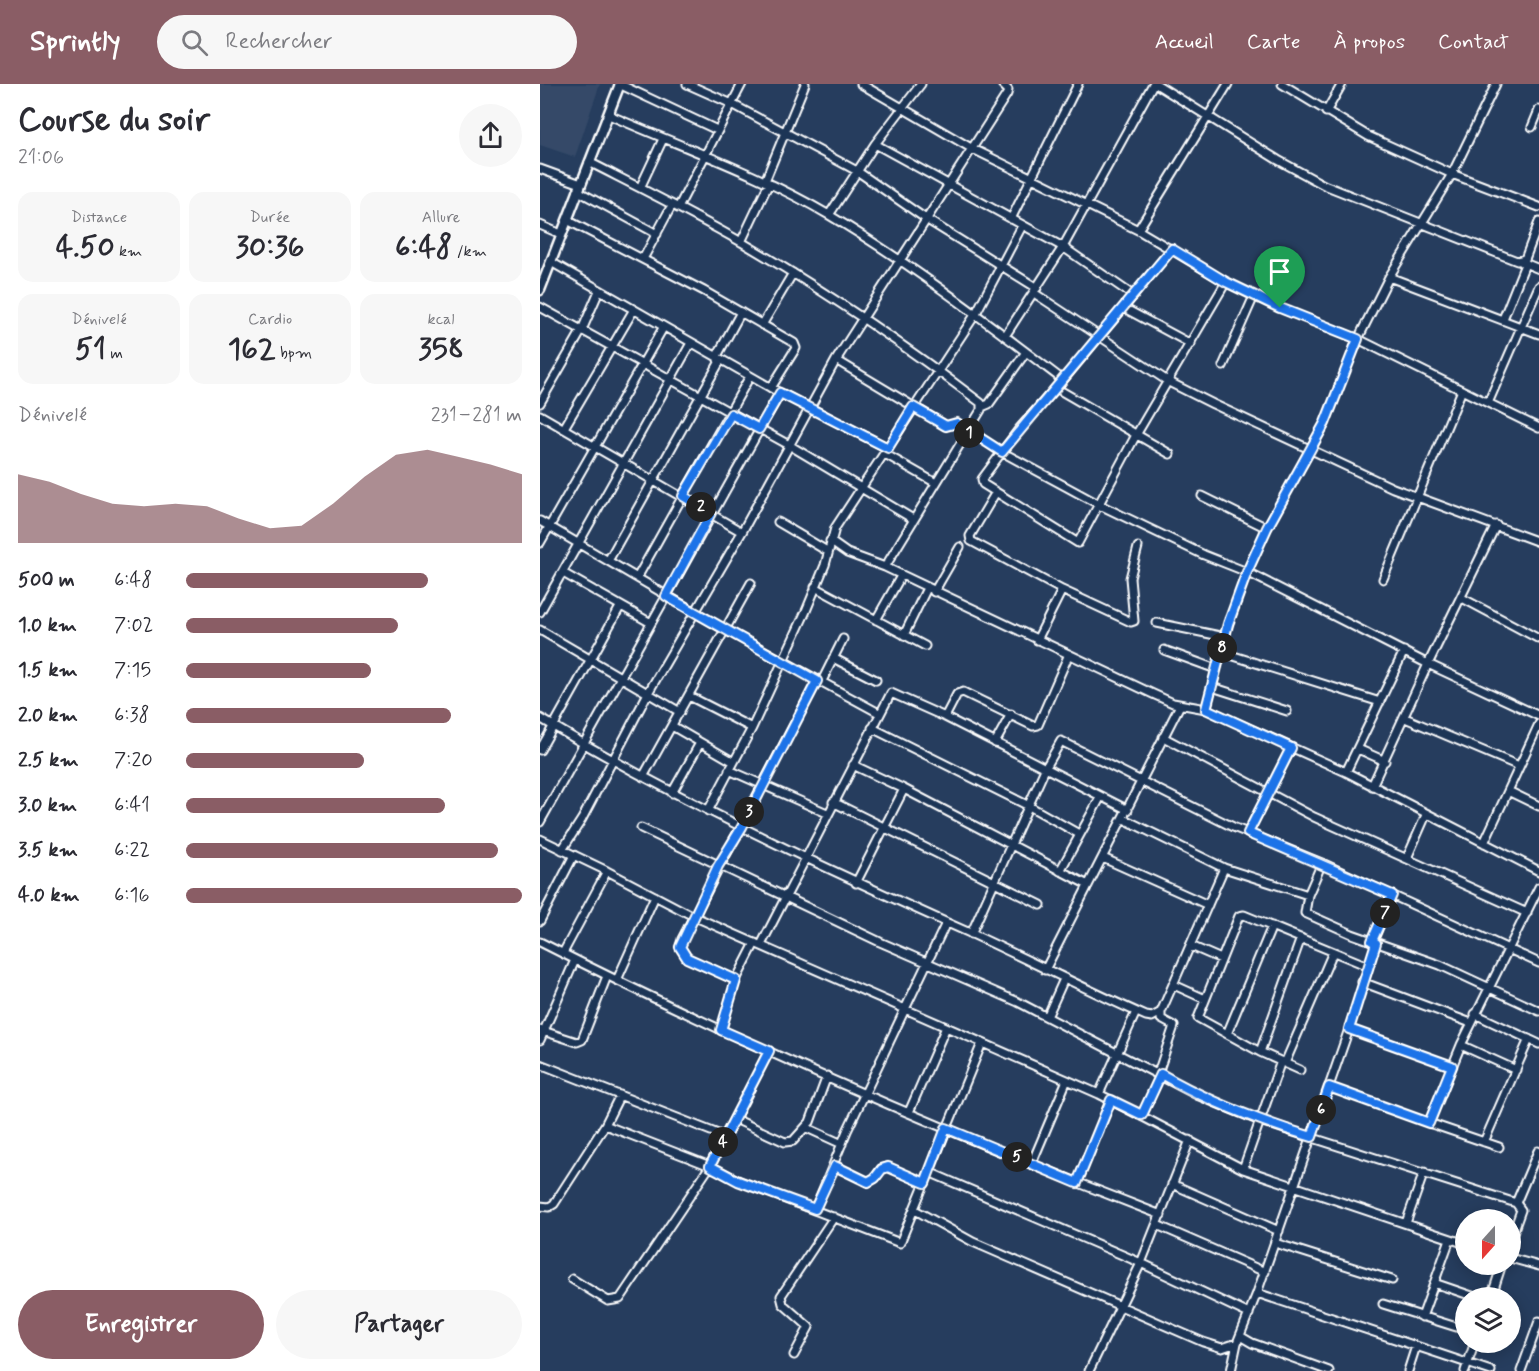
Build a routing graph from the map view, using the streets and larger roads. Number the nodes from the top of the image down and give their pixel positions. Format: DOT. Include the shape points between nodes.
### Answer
graph roads {
  1 [pos="619,84"];
  2 [pos="687,84"];
  3 [pos="742,84"];
  4 [pos="805,84"];
  5 [pos="861,84"];
  6 [pos="921,84"];
  7 [pos="1002,84"];
  8 [pos="1078,84"];
  9 [pos="1154,84"];
  10 [pos="1228,84"];
  11 [pos="1282,84"];
  12 [pos="1342,84"];
  13 [pos="1496,84"];
  14 [pos="732,104"];
  15 [pos="900,108"];
  16 [pos="1539,110"];
  17 [pos="1326,112"];
  18 [pos="609,115"];
  19 [pos="1208,115"];
  20 [pos="1533,127"];
  21 [pos="717,130"];
  22 [pos="786,133"];
  23 [pos="663,139"];
  24 [pos="874,144"];
  25 [pos="971,147"];
  26 [pos="704,156"];
  27 [pos="589,162"];
  28 [pos="540,169"];
  29 [pos="857,171"];
  30 [pos="1452,174"];
  31 [pos="1032,180"];
  32 [pos="767,182"];
  33 [pos="948,184"];
  34 [pos="580,187"];
  35 [pos="640,188"];
  36 [pos="675,206"];
  37 [pos="1087,206"];
  38 [pos="1539,207"];
  39 [pos="829,214"];
  40 [pos="926,219"];
  41 [pos="1011,219"];
  42 [pos="567,220"];
  43 [pos="1539,222"];
  44 [pos="540,225"];
  45 [pos="1421,225"];
  46 [pos="1022,226"];
  47 [pos="1138,230"];
  48 [pos="561,234"];
  49 [pos="657,234"];
  50 [pos="741,242"];
  51 [pos="1063,248"];
  52 [pos="1172,249"];
  53 [pos="644,259"];
  54 [pos="551,262"];
  55 [pos="1523,262"];
  56 [pos="901,263"];
  57 [pos="1002,265"];
  58 [pos="1539,269"];
  59 [pos="793,273"];
  60 [pos="1389,277"];
  61 [pos="1226,282"];
  62 [pos="1539,286"];
  63 [pos="540,290"];
  64 [pos="1035,290"];
  65 [pos="599,291"];
  66 [pos="1134,296"];
  67 [pos="1254,296"];
  68 [pos="540,307"];
  69 [pos="1124,308"];
  70 [pos="633,311"];
  71 [pos="741,312"];
  72 [pos="975,315"];
  73 [pos="863,319"];
  74 [pos="1503,319"];
  75 [pos="762,325"];
  76 [pos="1522,326"];
  77 [pos="663,327"];
  78 [pos="582,330"];
  79 [pos="1539,334"];
  80 [pos="1005,336"];
  81 [pos="1098,337"];
  82 [pos="1358,339"];
  83 [pos="691,343"];
  84 [pos="1191,344"];
  85 [pos="612,348"];
  86 [pos="1026,352"];
  87 [pos="717,356"];
  88 [pos="836,360"];
  89 [pos="642,365"];
  90 [pos="1223,366"];
  91 [pos="937,370"];
  92 [pos="750,376"];
  93 [pos="1063,380"];
  94 [pos="670,381"];
  95 [pos="1169,382"];
  96 [pos="771,388"];
  97 [pos="1056,388"];
  98 [pos="1462,390"];
  99 [pos="780,393"];
  100 [pos="700,397"];
  101 [pos="540,403"];
  102 [pos="1488,404"];
  103 [pos="913,407"];
  104 [pos="982,407"];
  105 [pos="811,408"];
  106 [pos="731,414"];
  107 [pos="540,415"];
  108 [pos="564,428"];
  109 [pos="1539,428"];
  110 [pos="759,429"];
  111 [pos="966,431"];
  112 [pos="1136,435"];
  113 [pos="789,445"];
  114 [pos="595,446"];
  115 [pos="1310,449"];
  116 [pos="886,451"];
  117 [pos="1002,452"];
  118 [pos="1170,454"];
  119 [pos="625,463"];
  120 [pos="654,480"];
  121 [pos="936,483"];
  122 [pos="863,488"];
  123 [pos="996,492"];
  124 [pos="683,496"];
  125 [pos="1202,496"];
  126 [pos="1417,496"];
  127 [pos="1100,505"];
  128 [pos="711,513"];
  129 [pos="913,519"];
  130 [pos="540,521"];
  131 [pos="778,522"];
  132 [pos="1496,525"];
  133 [pos="550,526"];
  134 [pos="1267,528"];
  135 [pos="742,532"];
  136 [pos="830,541"];
  137 [pos="1539,542"];
  138 [pos="540,543"];
  139 [pos="579,544"];
  140 [pos="960,547"];
  141 [pos="1138,547"];
  142 [pos="827,551"];
  143 [pos="608,561"];
  144 [pos="885,567"];
  145 [pos="1247,572"];
  146 [pos="563,573"];
  147 [pos="902,576"];
  148 [pos="637,578"];
  149 [pos="1383,579"];
  150 [pos="751,583"];
  151 [pos="814,587"];
  152 [pos="931,590"];
  153 [pos="1062,590"];
  154 [pos="666,596"];
  155 [pos="1462,598"];
  156 [pos="620,607"];
  157 [pos="540,612"];
  158 [pos="696,612"];
  159 [pos="876,620"];
  160 [pos="651,623"];
  161 [pos="1156,623"];
  162 [pos="724,629"];
  163 [pos="540,630"];
  164 [pos="904,635"];
  165 [pos="1225,637"];
  166 [pos="843,639"];
  167 [pos="1539,639"];
  168 [pos="1037,640"];
  169 [pos="925,646"];
  170 [pos="1164,650"];
  171 [pos="1404,651"];
  172 [pos="1221,652"];
  173 [pos="1069,654"];
  174 [pos="833,658"];
  175 [pos="591,660"];
  176 [pos="783,661"];
  177 [pos="1428,664"];
  178 [pos="1216,669"];
  179 [pos="621,678"];
  180 [pos="876,680"];
  181 [pos="819,682"];
  182 [pos="1212,687"];
  183 [pos="648,693"];
  184 [pos="689,696"];
  185 [pos="1380,702"];
  186 [pos="1180,705"];
  187 [pos="1206,709"];
  188 [pos="1287,711"];
  189 [pos="680,712"];
  190 [pos="879,713"];
  191 [pos="1011,714"];
  192 [pos="945,717"];
  193 [pos="1539,717"];
  194 [pos="540,718"];
  195 [pos="1405,718"];
  196 [pos="1539,724"];
  197 [pos="553,726"];
  198 [pos="672,726"];
  199 [pos="752,728"];
  200 [pos="872,728"];
  201 [pos="1163,737"];
  202 [pos="700,743"];
  203 [pos="995,743"];
  204 [pos="583,744"];
  205 [pos="1291,748"];
  206 [pos="1358,749"];
  207 [pos="540,750"];
  208 [pos="1385,761"];
  209 [pos="613,762"];
  210 [pos="734,762"];
  211 [pos="853,765"];
  212 [pos="1519,766"];
  213 [pos="1045,769"];
  214 [pos="729,770"];
  215 [pos="1346,772"];
  216 [pos="643,777"];
  217 [pos="1142,782"];
  218 [pos="762,785"];
  219 [pos="1372,786"];
  220 [pos="904,789"];
  221 [pos="1508,791"];
  222 [pos="672,793"];
  223 [pos="1268,794"];
  224 [pos="1100,798"];
  225 [pos="833,802"];
  226 [pos="1029,806"];
  227 [pos="1539,806"];
  228 [pos="1128,810"];
  229 [pos="708,811"];
  230 [pos="827,813"];
  231 [pos="1426,815"];
  232 [pos="1124,819"];
  233 [pos="540,822"];
  234 [pos="742,827"];
  235 [pos="641,828"];
  236 [pos="884,828"];
  237 [pos="1248,833"];
  238 [pos="1079,834"];
  239 [pos="540,840"];
  240 [pos="1484,843"];
  241 [pos="1011,846"];
  242 [pos="562,850"];
  243 [pos="574,855"];
  244 [pos="805,858"];
  245 [pos="1103,858"];
  246 [pos="1407,858"];
  247 [pos="1322,863"];
  248 [pos="718,866"];
  249 [pos="1224,868"];
  250 [pos="607,871"];
  251 [pos="1060,871"];
  252 [pos="1539,871"];
  253 [pos="995,881"];
  254 [pos="856,883"];
  255 [pos="1088,885"];
  256 [pos="1539,888"];
  257 [pos="1308,895"];
  258 [pos="1392,895"];
  259 [pos="655,896"];
  260 [pos="785,897"];
  261 [pos="1041,905"];
  262 [pos="1209,905"];
  263 [pos="1527,913"];
  264 [pos="693,916"];
  265 [pos="540,921"];
  266 [pos="946,923"];
  267 [pos="1272,926"];
  268 [pos="971,934"];
  269 [pos="1301,938"];
  270 [pos="540,942"];
  271 [pos="1374,942"];
  272 [pos="758,944"];
  273 [pos="1191,946"];
  274 [pos="1511,949"];
  275 [pos="1333,952"];
  276 [pos="563,954"];
  277 [pos="1221,958"];
  278 [pos="575,960"];
  279 [pos="927,962"];
  280 [pos="1539,963"];
  281 [pos="1368,966"];
  282 [pos="1045,970"];
  283 [pos="607,976"];
  284 [pos="1064,979"];
  285 [pos="617,980"];
  286 [pos="736,980"];
  287 [pos="1362,982"];
  288 [pos="1174,985"];
  289 [pos="1489,985"];
  290 [pos="1205,999"];
  291 [pos="906,1009"];
  292 [pos="1539,1011"];
  293 [pos="1136,1012"];
  294 [pos="1161,1012"];
  295 [pos="1475,1014"];
  296 [pos="1047,1017"];
  297 [pos="1471,1023"];
  298 [pos="946,1027"];
  299 [pos="1349,1029"];
  300 [pos="542,1030"];
  301 [pos="721,1030"];
  302 [pos="1227,1034"];
  303 [pos="1529,1039"];
  304 [pos="540,1040"];
  305 [pos="982,1043"];
  306 [pos="1539,1044"];
  307 [pos="1461,1045"];
  308 [pos="769,1051"];
  309 [pos="1117,1052"];
  310 [pos="1260,1052"];
  311 [pos="1283,1062"];
  312 [pos="540,1064"];
  313 [pos="1452,1066"];
  314 [pos="1300,1070"];
  315 [pos="1516,1070"];
  316 [pos="1159,1073"];
  317 [pos="827,1076"];
  318 [pos="1067,1080"];
  319 [pos="1329,1087"];
  320 [pos="867,1093"];
  321 [pos="1099,1094"];
  322 [pos="620,1095"];
  323 [pos="1111,1100"];
  324 [pos="909,1112"];
  325 [pos="1142,1115"];
  326 [pos="735,1119"];
  327 [pos="1260,1121"];
  328 [pos="1429,1123"];
  329 [pos="605,1125"];
  330 [pos="807,1128"];
  331 [pos="946,1128"];
  332 [pos="726,1137"];
  333 [pos="1312,1137"];
  334 [pos="1190,1140"];
  335 [pos="1484,1142"];
  336 [pos="842,1144"];
  337 [pos="1498,1147"];
  338 [pos="1539,1151"];
  339 [pos="1032,1163"];
  340 [pos="710,1166"];
  341 [pos="835,1166"];
  342 [pos="1243,1169"];
  343 [pos="929,1172"];
  344 [pos="1424,1172"];
  345 [pos="925,1183"];
  346 [pos="1077,1183"];
  347 [pos="1172,1184"];
  348 [pos="1294,1185"];
  349 [pos="1516,1203"];
  350 [pos="540,1206"];
  351 [pos="815,1209"];
  352 [pos="1520,1209"];
  353 [pos="915,1210"];
  354 [pos="1161,1215"];
  355 [pos="834,1217"];
  356 [pos="1406,1223"];
  357 [pos="1157,1225"];
  358 [pos="1279,1231"];
  359 [pos="1450,1239"];
  360 [pos="1455,1241"];
  361 [pos="1275,1243"];
  362 [pos="1521,1261"];
  363 [pos="1141,1263"];
  364 [pos="1539,1266"];
  365 [pos="1265,1272"];
  366 [pos="572,1279"];
  367 [pos="1392,1280"];
  368 [pos="1434,1283"];
  369 [pos="1455,1290"];
  370 [pos="1257,1293"];
  371 [pos="1383,1304"];
  372 [pos="1122,1305"];
  373 [pos="1249,1314"];
  374 [pos="1422,1317"];
  375 [pos="1539,1321"];
  376 [pos="1455,1327"];
  377 [pos="1238,1339"];
  378 [pos="1416,1346"];
  379 [pos="794,1355"];
  380 [pos="1466,1367"];
  381 [pos="1089,1371"];
  382 [pos="1231,1371"];
  383 [pos="1329,1371"];
  384 [pos="1408,1371"];
  385 [pos="1491,1371"];
  386 [pos="1521,1371"];
  1 -- 18 [label="street"];
  1 -- 21 [label="street"];
  2 -- 14 [label="street"];
  3 -- 14 [label="street"];
  4 -- 22 [label="street"];
  5 -- 15 [label="street"];
  6 -- 15 [label="street"];
  7 -- 25 [label="street" via="1007,94"];
  8 -- 31 [label="street"];
  9 -- 19 [label="street"];
  9 -- 37 [label="street"];
  10 -- 19 [label="street"];
  11 -- 17 [label="street"];
  12 -- 17 [label="street"];
  13 -- 30 [label="street"];
  14 -- 21 [label="street"];
  14 -- 22 [label="street"];
  15 -- 24 [label="street"];
  15 -- 25 [label="street"];
  16 -- 20 [label="street"];
  17 -- 30 [label="street"];
  18 -- 23 [label="street"];
  18 -- 27 [label="street"];
  19 -- 45 [label="street" via="1315,180"];
  19 -- 47 [label="street"];
  21 -- 26 [label="street"];
  22 -- 29 [label="street"];
  22 -- 32 [label="street"];
  23 -- 26 [label="street"];
  23 -- 35 [label="street"];
  24 -- 29 [label="street"];
  24 -- 33 [label="street"];
  25 -- 31 [label="street"];
  25 -- 33 [label="street"];
  26 -- 32 [label="street"];
  26 -- 36 [label="street"];
  27 -- 34 [label="street"];
  27 -- 35 [label="street"];
  28 -- 34 [label="street"];
  29 -- 39 [label="street"];
  29 -- 40 [label="street"];
  30 -- 38 [label="street"];
  30 -- 45 [label="street"];
  31 -- 37 [label="street"];
  31 -- 41 [label="street"];
  32 -- 39 [label="street"];
  32 -- 50 [label="street"];
  33 -- 40 [label="street"];
  33 -- 41 [label="street"];
  34 -- 42 [label="street"];
  34 -- 49 [label="street"];
  35 -- 36 [label="street"];
  36 -- 49 [label="street"];
  36 -- 50 [label="street"];
  37 -- 47 [label="street"];
  37 -- 51 [label="street"];
  39 -- 56 [label="street"];
  40 -- 56 [label="street"];
  40 -- 57 [label="street"];
  41 -- 46 [label="street"];
  42 -- 48 [label="street"];
  42 -- 53 [label="street"];
  43 -- 55 [label="street"];
  44 -- 48 [label="street"];
  45 -- 55 [label="street"];
  45 -- 60 [label="street"];
  46 -- 51 [label="street"];
  46 -- 57 [label="street"];
  47 -- 52 [label="street"];
  48 -- 54 [label="street"];
  49 -- 53 [label="street"];
  50 -- 59 [label="street"];
  51 -- 64 [label="street"];
  51 -- 66 [label="street"];
  52 -- 61 [label="street"];
  52 -- 66 [label="street"];
  53 -- 71 [label="street"];
  54 -- 63 [label="street"];
  54 -- 65 [label="street"];
  55 -- 58 [label="street"];
  55 -- 74 [label="street"];
  56 -- 72 [label="street"];
  56 -- 73 [label="street"];
  57 -- 64 [label="street"];
  57 -- 72 [label="street"];
  59 -- 73 [label="street"];
  59 -- 75 [label="street"];
  60 -- 74 [label="street"];
  60 -- 82 [label="street"];
  61 -- 67 [label="street"];
  61 -- 84 [label="street"];
  62 -- 76 [label="street"];
  64 -- 80 [label="street"];
  64 -- 81 [label="street"];
  65 -- 70 [label="street"];
  65 -- 78 [label="street"];
  66 -- 69 [label="street"];
  67 -- 82 [label="street"];
  67 -- 90 [label="street"];
  68 -- 78 [label="street"];
  69 -- 81 [label="street"];
  69 -- 84 [label="street"];
  70 -- 77 [label="street"];
  70 -- 85 [label="street"];
  71 -- 75 [label="street"];
  71 -- 87 [label="street"];
  72 -- 80 [label="street"];
  72 -- 91 [label="street"];
  73 -- 88 [label="street"];
  73 -- 91 [label="street"];
  74 -- 76 [label="street"];
  75 -- 96 [label="street" via="796,346"];
  76 -- 79 [label="street"];
  76 -- 102 [label="street"];
  77 -- 83 [label="street"];
  77 -- 89 [label="street"];
  78 -- 85 [label="street"];
  78 -- 101 [label="street"];
  80 -- 86 [label="street"];
  81 -- 93 [label="street"];
  81 -- 95 [label="street"];
  82 -- 98 [label="street"];
  82 -- 115 [label="street" via="1325,423"];
  83 -- 87 [label="street"];
  83 -- 94 [label="street"];
  84 -- 95 [label="street"];
  85 -- 89 [label="street"];
  85 -- 108 [label="street"];
  86 -- 93 [label="street"];
  86 -- 104 [label="street" via="989,404"];
  87 -- 92 [label="street"];
  87 -- 100 [label="street" via="719,363"];
  88 -- 103 [label="street"];
  88 -- 105 [label="street"];
  89 -- 94 [label="street"];
  89 -- 114 [label="street"];
  91 -- 103 [label="street"];
  91 -- 104 [label="street"];
  92 -- 96 [label="street"];
  92 -- 106 [label="street"];
  93 -- 97 [label="street"];
  94 -- 100 [label="street"];
  94 -- 119 [label="street"];
  95 -- 112 [label="street"];
  95 -- 115 [label="street"];
  96 -- 99 [label="street"];
  97 -- 112 [label="street"];
  97 -- 117 [label="street"];
  98 -- 102 [label="street"];
  98 -- 126 [label="street"];
  99 -- 105 [label="street"];
  99 -- 110 [label="street"];
  100 -- 106 [label="street"];
  100 -- 120 [label="street"];
  102 -- 109 [label="street"];
  103 -- 111 [label="street" via="946,426 955,423"];
  103 -- 116 [label="street"];
  104 -- 111 [label="street"];
  105 -- 113 [label="street"];
  105 -- 116 [label="street"];
  106 -- 110 [label="street"];
  106 -- 124 [label="street"];
  107 -- 108 [label="street"];
  108 -- 114 [label="street"];
  110 -- 113 [label="street"];
  110 -- 128 [label="street"];
  111 -- 117 [label="street"];
  111 -- 121 [label="street"];
  112 -- 118 [label="street"];
  112 -- 127 [label="street"];
  113 -- 122 [label="street"];
  113 -- 135 [label="street"];
  114 -- 119 [label="street"];
  114 -- 133 [label="street"];
  115 -- 126 [label="street"];
  115 -- 134 [label="street"];
  116 -- 121 [label="street"];
  116 -- 122 [label="street"];
  117 -- 123 [label="street" via="981,482"];
  117 -- 127 [label="street"];
  119 -- 120 [label="street"];
  119 -- 139 [label="street"];
  120 -- 124 [label="street"];
  120 -- 143 [label="street"];
  121 -- 129 [label="street"];
  122 -- 129 [label="street"];
  122 -- 136 [label="street"];
  123 -- 127 [label="street" via="1078,543"];
  123 -- 153 [label="street" via="970,536 971,541"];
  124 -- 128 [label="street"];
  124 -- 148 [label="street"];
  125 -- 134 [label="street"];
  126 -- 132 [label="street"];
  126 -- 149 [label="street"];
  127 -- 145 [label="street"];
  128 -- 135 [label="street"];
  128 -- 154 [label="street"];
  129 -- 144 [label="street"];
  130 -- 133 [label="street"];
  131 -- 142 [label="street"];
  132 -- 137 [label="street"];
  132 -- 155 [label="street"];
  133 -- 138 [label="street"];
  133 -- 139 [label="street"];
  134 -- 145 [label="street"];
  135 -- 158 [label="street"];
  136 -- 142 [label="street"];
  136 -- 144 [label="street" via="847,554"];
  139 -- 143 [label="street"];
  139 -- 146 [label="street"];
  140 -- 152 [label="street"];
  141 -- 153 [label="street" via="1130,578 1133,622"];
  142 -- 151 [label="street"];
  143 -- 148 [label="street"];
  144 -- 147 [label="street"];
  145 -- 165 [label="street"];
  145 -- 171 [label="street"];
  146 -- 156 [label="street"];
  146 -- 157 [label="street"];
  147 -- 152 [label="street"];
  147 -- 159 [label="street"];
  148 -- 154 [label="street"];
  150 -- 162 [label="street"];
  151 -- 159 [label="street"];
  151 -- 176 [label="street"];
  152 -- 164 [label="street"];
  152 -- 168 [label="street"];
  153 -- 168 [label="street"];
  154 -- 158 [label="street"];
  154 -- 160 [label="street"];
  155 -- 167 [label="street"];
  155 -- 177 [label="street"];
  156 -- 160 [label="street"];
  156 -- 175 [label="street"];
  158 -- 162 [label="street"];
  158 -- 183 [label="street"];
  159 -- 164 [label="street"];
  160 -- 179 [label="street"];
  161 -- 165 [label="street"];
  162 -- 176 [label="street"];
  162 -- 184 [label="street"];
  163 -- 175 [label="street"];
  164 -- 169 [label="street"];
  165 -- 172 [label="street"];
  166 -- 174 [label="street"];
  168 -- 173 [label="street"];
  170 -- 178 [label="street"];
  171 -- 177 [label="street"];
  171 -- 185 [label="street"];
  172 -- 178 [label="street"];
  172 -- 185 [label="street"];
  173 -- 186 [label="street"];
  173 -- 191 [label="street" via="1038,725"];
  174 -- 180 [label="street"];
  174 -- 181 [label="street"];
  175 -- 179 [label="street"];
  175 -- 197 [label="street"];
  176 -- 181 [label="street"];
  176 -- 199 [label="street"];
  177 -- 193 [label="street"];
  177 -- 195 [label="street"];
  178 -- 182 [label="street"];
  179 -- 183 [label="street"];
  179 -- 204 [label="street"];
  181 -- 190 [label="street"];
  181 -- 218 [label="street"];
  182 -- 187 [label="street"];
  182 -- 188 [label="street"];
  183 -- 189 [label="street"];
  183 -- 209 [label="street"];
  184 -- 189 [label="street"];
  184 -- 199 [label="street"];
  185 -- 206 [label="street"];
  186 -- 187 [label="street"];
  186 -- 201 [label="street"];
  187 -- 205 [label="street"];
  189 -- 198 [label="street"];
  190 -- 192 [label="street" via="891,693"];
  190 -- 200 [label="street"];
  191 -- 192 [label="street" via="960,692"];
  191 -- 203 [label="street"];
  192 -- 203 [label="street"];
  194 -- 197 [label="street"];
  195 -- 208 [label="street"];
  195 -- 212 [label="street"];
  196 -- 212 [label="street"];
  197 -- 204 [label="street"];
  197 -- 207 [label="street"];
  198 -- 202 [label="street"];
  198 -- 216 [label="street"];
  199 -- 210 [label="street"];
  200 -- 211 [label="street"];
  200 -- 226 [label="street"];
  201 -- 217 [label="street"];
  201 -- 223 [label="street"];
  202 -- 210 [label="street"];
  202 -- 222 [label="street"];
  203 -- 213 [label="street"];
  204 -- 209 [label="street"];
  204 -- 233 [label="street"];
  205 -- 215 [label="street"];
  205 -- 223 [label="street"];
  206 -- 208 [label="street"];
  206 -- 215 [label="street"];
  208 -- 219 [label="street"];
  209 -- 216 [label="street"];
  209 -- 242 [label="street"];
  210 -- 214 [label="street"];
  211 -- 220 [label="street"];
  211 -- 225 [label="street"];
  212 -- 221 [label="street"];
  213 -- 217 [label="street" via="1061,741"];
  213 -- 224 [label="street"];
  213 -- 226 [label="street"];
  214 -- 218 [label="street"];
  214 -- 229 [label="street"];
  215 -- 219 [label="street"];
  216 -- 222 [label="street"];
  217 -- 228 [label="street"];
  217 -- 237 [label="street"];
  218 -- 230 [label="street"];
  218 -- 234 [label="street"];
  219 -- 231 [label="street"];
  220 -- 236 [label="street"];
  220 -- 241 [label="street"];
  221 -- 227 [label="street"];
  221 -- 240 [label="street"];
  222 -- 229 [label="street"];
  223 -- 237 [label="street"];
  223 -- 246 [label="street"];
  224 -- 228 [label="street"];
  224 -- 238 [label="street"];
  225 -- 230 [label="street"];
  225 -- 236 [label="street"];
  226 -- 238 [label="street"];
  226 -- 241 [label="street"];
  228 -- 232 [label="street"];
  229 -- 234 [label="street"];
  230 -- 244 [label="street"];
  231 -- 240 [label="street"];
  231 -- 246 [label="street"];
  232 -- 245 [label="street"];
  232 -- 249 [label="street"];
  234 -- 244 [label="street"];
  234 -- 248 [label="street"];
  235 -- 248 [label="street"];
  236 -- 253 [label="street"];
  236 -- 254 [label="street"];
  237 -- 247 [label="street"];
  238 -- 251 [label="street"];
  239 -- 242 [label="street"];
  240 -- 252 [label="street"];
  241 -- 251 [label="street"];
  241 -- 253 [label="street"];
  242 -- 243 [label="street"];
  243 -- 250 [label="street"];
  243 -- 265 [label="street"];
  244 -- 254 [label="street"];
  244 -- 260 [label="street"];
  245 -- 255 [label="street"];
  245 -- 262 [label="street"];
  246 -- 263 [label="street"];
  247 -- 257 [label="street"];
  247 -- 258 [label="street"];
  248 -- 260 [label="street"];
  248 -- 264 [label="street"];
  249 -- 257 [label="street"];
  249 -- 262 [label="street"];
  250 -- 259 [label="street"];
  250 -- 276 [label="street"];
  251 -- 255 [label="street"];
  253 -- 261 [label="street"];
  253 -- 268 [label="street"];
  254 -- 266 [label="street"];
  255 -- 282 [label="street"];
  256 -- 263 [label="street"];
  257 -- 271 [label="street" via="1305,913"];
  258 -- 271 [label="street"];
  258 -- 274 [label="street"];
  259 -- 264 [label="street"];
  259 -- 285 [label="street"];
  260 -- 272 [label="street"];
  260 -- 279 [label="street"];
  262 -- 273 [label="street"];
  263 -- 274 [label="street"];
  264 -- 272 [label="street"];
  264 -- 286 [label="street" via="682,939 683,953"];
  266 -- 268 [label="street"];
  266 -- 279 [label="street"];
  267 -- 269 [label="street"];
  267 -- 277 [label="street" via="1239,916"];
  267 -- 302 [label="street"];
  268 -- 282 [label="street"];
  269 -- 275 [label="street"];
  269 -- 310 [label="street"];
  270 -- 276 [label="street"];
  271 -- 281 [label="street"];
  271 -- 289 [label="street"];
  272 -- 286 [label="street"];
  272 -- 291 [label="street"];
  273 -- 277 [label="street"];
  273 -- 288 [label="street"];
  274 -- 280 [label="street"];
  274 -- 289 [label="street"];
  275 -- 281 [label="street"];
  275 -- 311 [label="street"];
  276 -- 278 [label="street"];
  277 -- 290 [label="street"];
  278 -- 283 [label="street"];
  278 -- 300 [label="street"];
  279 -- 291 [label="street"];
  279 -- 296 [label="street"];
  281 -- 287 [label="street"];
  282 -- 284 [label="street"];
  283 -- 285 [label="street"];
  283 -- 300 [label="street" via="582,1040 577,1042"];
  284 -- 293 [label="street"];
  284 -- 296 [label="street"];
  285 -- 301 [label="street"];
  286 -- 301 [label="street"];
  287 -- 297 [label="street"];
  287 -- 299 [label="street"];
  288 -- 290 [label="street"];
  288 -- 294 [label="street"];
  289 -- 292 [label="street"];
  289 -- 295 [label="street"];
  290 -- 302 [label="street" via="1198,1018"];
  291 -- 298 [label="street"];
  291 -- 320 [label="street"];
  293 -- 294 [label="street" via="1152,1017"];
  293 -- 309 [label="street"];
  294 -- 316 [label="street" via="1161,1019 1174,1026"];
  295 -- 297 [label="street"];
  295 -- 303 [label="street"];
  296 -- 309 [label="street"];
  297 -- 307 [label="street"];
  298 -- 305 [label="street"];
  298 -- 324 [label="street"];
  299 -- 313 [label="street"];
  299 -- 319 [label="street"];
  300 -- 304 [label="street"];
  301 -- 308 [label="street"];
  302 -- 310 [label="street"];
  303 -- 306 [label="street"];
  303 -- 315 [label="street"];
  305 -- 318 [label="street"];
  305 -- 331 [label="street"];
  307 -- 313 [label="street"];
  307 -- 315 [label="street"];
  308 -- 317 [label="street"];
  308 -- 326 [label="street"];
  309 -- 316 [label="street"];
  309 -- 321 [label="street"];
  310 -- 311 [label="street"];
  311 -- 314 [label="street"];
  311 -- 327 [label="street"];
  312 -- 322 [label="street"];
  313 -- 328 [label="street"];
  315 -- 335 [label="street"];
  316 -- 325 [label="street"];
  316 -- 327 [label="street" via="1199,1096"];
  317 -- 320 [label="street"];
  317 -- 330 [label="street"];
  318 -- 321 [label="street"];
  318 -- 339 [label="street"];
  319 -- 328 [label="street"];
  319 -- 333 [label="street"];
  320 -- 324 [label="street"];
  320 -- 336 [label="street"];
  321 -- 323 [label="street"];
  322 -- 329 [label="street"];
  322 -- 332 [label="street"];
  323 -- 325 [label="street"];
  323 -- 346 [label="street"];
  324 -- 331 [label="street"];
  325 -- 334 [label="street"];
  326 -- 330 [label="street" via="785,1142 798,1138"];
  326 -- 332 [label="street"];
  327 -- 333 [label="street"];
  327 -- 342 [label="street"];
  328 -- 335 [label="street"];
  329 -- 340 [label="street"];
  329 -- 350 [label="street" via="554,1204"];
  330 -- 336 [label="street"];
  331 -- 339 [label="street"];
  331 -- 343 [label="street"];
  332 -- 340 [label="street"];
  333 -- 344 [label="street"];
  333 -- 348 [label="street"];
  334 -- 342 [label="street"];
  334 -- 347 [label="street"];
  335 -- 337 [label="street"];
  336 -- 341 [label="street"];
  338 -- 349 [label="street"];
  339 -- 346 [label="street"];
  340 -- 351 [label="street" via="738,1181"];
  340 -- 366 [label="street" via="620,1299 608,1301"];
  341 -- 345 [label="street" via="868,1182 888,1167"];
  341 -- 351 [label="street"];
  342 -- 348 [label="street"];
  343 -- 345 [label="street"];
  343 -- 363 [label="street"];
  344 -- 349 [label="street"];
  344 -- 356 [label="street"];
  345 -- 353 [label="street"];
  346 -- 354 [label="street"];
  347 -- 354 [label="street"];
  347 -- 358 [label="street"];
  348 -- 356 [label="street"];
  348 -- 358 [label="street"];
  349 -- 352 [label="street"];
  351 -- 355 [label="street"];
  353 -- 355 [label="street" via="900,1243"];
  353 -- 372 [label="street" via="973,1242"];
  354 -- 357 [label="street"];
  355 -- 379 [label="street" via="781,1296 783,1304 809,1327"];
  356 -- 359 [label="street"];
  357 -- 363 [label="street"];
  357 -- 365 [label="street"];
  358 -- 361 [label="street"];
  359 -- 360 [label="street"];
  359 -- 368 [label="street"];
  361 -- 365 [label="street"];
  361 -- 367 [label="street"];
  362 -- 364 [label="street"];
  363 -- 372 [label="street"];
  363 -- 373 [label="street"];
  365 -- 370 [label="street"];
  368 -- 369 [label="street"];
  368 -- 374 [label="street"];
  370 -- 373 [label="street"];
  370 -- 378 [label="street"];
  371 -- 374 [label="street"];
  372 -- 377 [label="street" via="1214,1347 1222,1348"];
  372 -- 381 [label="street"];
  373 -- 377 [label="street"];
  374 -- 376 [label="street"];
  375 -- 386 [label="street"];
  377 -- 382 [label="street"];
  377 -- 383 [label="street"];
  378 -- 380 [label="street"];
  378 -- 384 [label="street"];
  380 -- 385 [label="street"];
}
